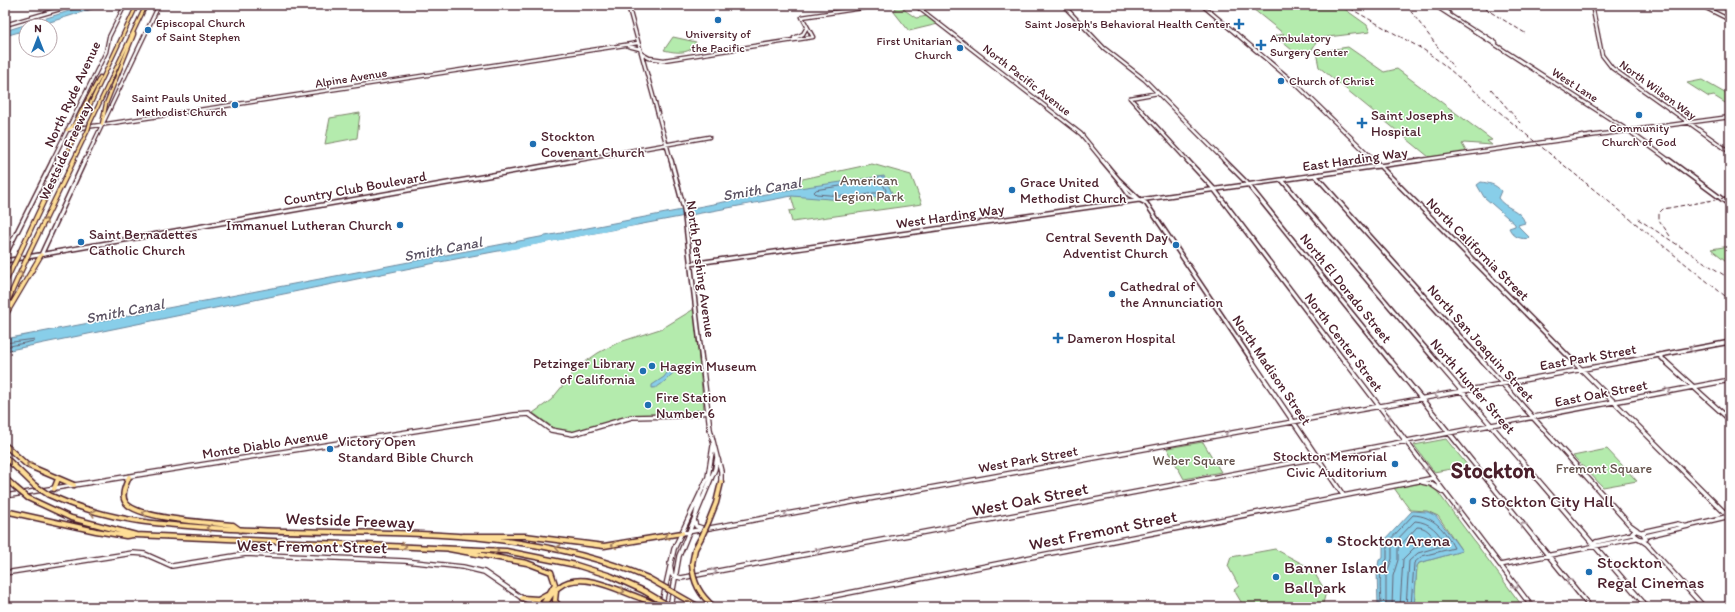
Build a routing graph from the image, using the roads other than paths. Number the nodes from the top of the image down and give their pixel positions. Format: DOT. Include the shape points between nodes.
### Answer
graph roads {
  1 [pos="74,5"];
  2 [pos="125,5"];
  3 [pos="138,5"];
  4 [pos="146,5"];
  5 [pos="159,5"];
  6 [pos="882,5"];
  7 [pos="915,5"];
  8 [pos="1063,5"];
  9 [pos="1202,5"];
  10 [pos="1434,5"];
  11 [pos="1437,5"];
  12 [pos="1592,5"];
  13 [pos="1700,5"];
  14 [pos="627,6"];
  15 [pos="815,15"];
  16 [pos="140,16"];
  17 [pos="1730,20"];
  18 [pos="805,23"];
  19 [pos="5,25"];
  20 [pos="807,27"];
  21 [pos="1480,35"];
  22 [pos="1484,38"];
  23 [pos="1488,38"];
  24 [pos="783,41"];
  25 [pos="638,43"];
  26 [pos="622,45"];
  27 [pos="1499,45"];
  28 [pos="640,49"];
  29 [pos="642,54"];
  30 [pos="1510,54"];
  31 [pos="101,78"];
  32 [pos="1158,93"];
  33 [pos="1730,117"];
  34 [pos="1688,123"];
  35 [pos="102,124"];
  36 [pos="67,130"];
  37 [pos="1629,131"];
  38 [pos="709,137"];
  39 [pos="666,145"];
  40 [pos="1730,152"];
  41 [pos="1381,166"];
  42 [pos="1315,175"];
  43 [pos="1118,179"];
  44 [pos="1282,180"];
  45 [pos="1248,185"];
  46 [pos="1214,190"];
  47 [pos="1131,196"];
  48 [pos="1140,200"];
  49 [pos="1130,201"];
  50 [pos="1730,205"];
  51 [pos="41,255"];
  52 [pos="5,256"];
  53 [pos="5,261"];
  54 [pos="690,264"];
  55 [pos="5,283"];
  56 [pos="5,307"];
  57 [pos="5,316"];
  58 [pos="1730,342"];
  59 [pos="1659,355"];
  60 [pos="1582,369"];
  61 [pos="1730,380"];
  62 [pos="1503,383"];
  63 [pos="1694,386"];
  64 [pos="1462,391"];
  65 [pos="1421,398"];
  66 [pos="1615,402"];
  67 [pos="1379,406"];
  68 [pos="708,412"];
  69 [pos="1533,417"];
  70 [pos="1730,420"];
  71 [pos="1294,422"];
  72 [pos="1491,425"];
  73 [pos="1448,433"];
  74 [pos="1406,441"];
  75 [pos="5,445"];
  76 [pos="713,446"];
  77 [pos="5,457"];
  78 [pos="1317,457"];
  79 [pos="717,458"];
  80 [pos="129,477"];
  81 [pos="5,478"];
  82 [pos="1434,478"];
  83 [pos="58,480"];
  84 [pos="1418,481"];
  85 [pos="721,482"];
  86 [pos="74,485"];
  87 [pos="54,489"];
  88 [pos="700,494"];
  89 [pos="1343,495"];
  90 [pos="1446,495"];
  91 [pos="5,496"];
  92 [pos="5,511"];
  93 [pos="696,514"];
  94 [pos="1730,517"];
  95 [pos="694,519"];
  96 [pos="1684,526"];
  97 [pos="703,529"];
  98 [pos="241,530"];
  99 [pos="1658,530"];
  100 [pos="688,532"];
  101 [pos="1634,532"];
  102 [pos="1642,532"];
  103 [pos="682,533"];
  104 [pos="1655,534"];
  105 [pos="136,535"];
  106 [pos="458,536"];
  107 [pos="1636,538"];
  108 [pos="1644,539"];
  109 [pos="1594,545"];
  110 [pos="457,550"];
  111 [pos="1548,555"];
  112 [pos="670,563"];
  113 [pos="1500,565"];
  114 [pos="5,573"];
  115 [pos="675,577"];
  116 [pos="558,586"];
  117 [pos="550,592"];
  118 [pos="522,598"];
  119 [pos="542,607"];
  120 [pos="560,607"];
  121 [pos="662,607"];
  122 [pos="671,607"];
  123 [pos="699,607"];
  124 [pos="714,607"];
  125 [pos="777,607"];
  126 [pos="1532,607"];
  127 [pos="1590,607"];
  128 [pos="1647,607"];
  129 [pos="1704,607"];
  1 -- 19 [label="street"];
  2 -- 36 [label="street, North Ryde Avenue" via="108,40 106,52"];
  3 -- 31 [label="highway"];
  4 -- 16 [label="highway, Westside Freeway"];
  5 -- 35 [label="street"];
  6 -- 15 [label="street"];
  7 -- 43 [label="street, North Pacific Avenue" via="1081,134"];
  8 -- 32 [label="street, North El Dorado Street" via="1104,48"];
  9 -- 41 [label="street, North California Street" via="1297,85"];
  10 -- 21 [label="street, West Lane"];
  11 -- 23 [label="street, West Lane"];
  12 -- 34 [label="street, North Wilson Way" via="1602,55 1608,64"];
  13 -- 17 [label="street"];
  14 -- 25 [label="street, North Pershing Avenue"];
  15 -- 18 [label="street" via="806,19"];
  15 -- 18 [label="street" via="802,17"];
  16 -- 35 [label="highway" via="106,104"];
  56 -- 16 [label="highway, Westside Freeway, one-way, bridge"];
  18 -- 20 [label="street"];
  20 -- 24 [label="street" via="802,35"];
  20 -- 24 [label="street" via="813,37"];
  21 -- 22 [label="street, West Lane"];
  21 -- 23 [label="street"];
  22 -- 27 [label="street"];
  22 -- 30 [label="street, West Lane"];
  23 -- 27 [label="street, West Lane"];
  24 -- 29 [label="street" via="664,60 649,58"];
  25 -- 26 [label="street, Alpine Avenue"];
  25 -- 28 [label="street, North Pershing Avenue"];
  26 -- 28 [label="street"];
  26 -- 35 [label="street, Alpine Avenue"];
  27 -- 30 [label="street, West Lane"];
  28 -- 29 [label="street, North Pershing Avenue"];
  29 -- 39 [label="street, North Pershing Avenue"];
  30 -- 37 [label="street, West Lane"];
  31 -- 36 [label="highway" via="72,127"];
  31 -- 55 [label="highway, Westside Freeway, bridge"];
  32 -- 45 [label="street, North El Dorado Street"];
  32 -- 46 [label="street, North Center Street" via="1130,98"];
  33 -- 34 [label="street, East Harding Way"];
  34 -- 37 [label="street, East Harding Way"];
  34 -- 40 [label="street, North Wilson Way"];
  35 -- 36 [label="street, Alpine Avenue"];
  35 -- 51 [label="street"];
  36 -- 52 [label="street, North Ryde Avenue"];
  37 -- 41 [label="street, East Harding Way"];
  37 -- 50 [label="street, West Lane"];
  38 -- 39 [label="street, Country Club Boulevard"];
  39 -- 51 [label="street, Country Club Boulevard"];
  39 -- 54 [label="street, North Pershing Avenue" via="684,209"];
  41 -- 42 [label="street, East Harding Way"];
  41 -- 60 [label="street, North California Street"];
  42 -- 44 [label="street, East Harding Way"];
  42 -- 62 [label="street, North San Joaquin Street"];
  43 -- 47 [label="street, North Pacific Avenue"];
  43 -- 48 [label="street, North Pacific Avenue"];
  44 -- 45 [label="street, East Harding Way"];
  44 -- 64 [label="street, North Hunter Street"];
  45 -- 46 [label="street, East Harding Way"];
  45 -- 65 [label="street, North El Dorado Street"];
  46 -- 48 [label="street, West Harding Way"];
  46 -- 67 [label="street, North Center Street"];
  47 -- 48 [label="street, North Pacific Avenue"];
  47 -- 49 [label="street"];
  48 -- 49 [label="street, West Harding Way"];
  48 -- 71 [label="street, North Madison Street" via="1150,208"];
  49 -- 54 [label="street, West Harding Way"];
  51 -- 53 [label="street, Country Club Boulevard"];
  51 -- 57 [label="highway"];
  54 -- 68 [label="street, North Pershing Avenue"];
  58 -- 59 [label="street, East Park Street, one-way"];
  59 -- 60 [label="street, East Park Street"];
  59 -- 63 [label="street"];
  60 -- 62 [label="street, East Park Street"];
  60 -- 66 [label="street, North California Street"];
  61 -- 63 [label="street, East Oak Street"];
  62 -- 64 [label="street, East Park Street"];
  62 -- 69 [label="street, North San Joaquin Street"];
  66 -- 63 [label="street, East Oak Street, one-way"];
  63 -- 70 [label="street"];
  64 -- 65 [label="street, East Park Street, one-way"];
  64 -- 72 [label="street, North Hunter Street"];
  65 -- 67 [label="street, East Park Street"];
  65 -- 73 [label="street, North El Dorado Street"];
  66 -- 69 [label="street, East Oak Street"];
  66 -- 94 [label="street, North California Street"];
  67 -- 71 [label="street, West Park Street, one-way"];
  67 -- 74 [label="street, North Center Street, one-way"];
  68 -- 76 [label="street, North Pershing Avenue"];
  68 -- 80 [label="street, Monte Diablo Avenue" via="632,417 573,434 551,430 529,414"];
  69 -- 72 [label="street, East Oak Street"];
  69 -- 101 [label="street, North San Joaquin Street"];
  71 -- 78 [label="street, North Madison Street"];
  71 -- 97 [label="street, West Park Street, one-way"];
  73 -- 72 [label="street, East Oak Street, one-way"];
  72 -- 109 [label="street, North Hunter Street"];
  73 -- 74 [label="street, East Oak Street"];
  111 -- 73 [label="street, North El Dorado Street, one-way"];
  74 -- 78 [label="street, West Oak Street"];
  74 -- 82 [label="street, North Center Street, one-way"];
  83 -- 75 [label="highway, one-way" via="27,464"];
  76 -- 79 [label="street, North Pershing Avenue"];
  76 -- 88 [label="street, North Pershing Avenue" via="711,468"];
  98 -- 77 [label="highway, Westside Freeway, one-way, bridge" via="137,523 101,516 49,495 34,485"];
  78 -- 89 [label="street, North Madison Street"];
  115 -- 78 [label="street, West Oak Street, one-way"];
  79 -- 85 [label="street, North Pershing Avenue"];
  79 -- 93 [label="street" via="716,469"];
  80 -- 86 [label="street, Monte Diablo Avenue"];
  98 -- 80 [label="highway, one-way" via="233,525 148,514 128,507 124,496"];
  81 -- 105 [label="highway, Westside Freeway, bridge" via="28,498 71,518"];
  82 -- 84 [label="street, West Fremont Street"];
  82 -- 90 [label="street, North Center Street"];
  83 -- 86 [label="highway"];
  83 -- 87 [label="highway"];
  84 -- 89 [label="street, West Fremont Street"];
  84 -- 90 [label="street" via="1431,484"];
  85 -- 124 [label="highway, bridge" via="716,503 695,549 692,564 696,587"];
  86 -- 87 [label="street, Monte Diablo Avenue"];
  87 -- 91 [label="street, Monte Diablo Avenue"];
  88 -- 93 [label="street"];
  88 -- 103 [label="street, North Pershing Avenue"];
  89 -- 125 [label="street, West Fremont Street"];
  90 -- 113 [label="street, North Center Street, one-way"];
  92 -- 105 [label="highway" via="96,531"];
  93 -- 95 [label="street"];
  94 -- 96 [label="street"];
  95 -- 97 [label="street" via="696,526"];
  95 -- 100 [label="street"];
  96 -- 99 [label="street" via="1678,524"];
  96 -- 104 [label="street"];
  97 -- 100 [label="street, West Park Street"];
  98 -- 106 [label="highway, Westside Freeway"];
  99 -- 102 [label="street"];
  99 -- 104 [label="street"];
  100 -- 103 [label="street, West Park Street"];
  100 -- 115 [label="street"];
  101 -- 102 [label="street"];
  101 -- 107 [label="street"];
  101 -- 109 [label="street" via="1596,542"];
  102 -- 108 [label="street"];
  103 -- 106 [label="highway, one-way" via="604,546 525,536"];
  103 -- 112 [label="street, North Pershing Avenue"];
  104 -- 108 [label="street"];
  105 -- 110 [label="highway, Westside Freeway, one-way"];
  123 -- 106 [label="highway, Westside Freeway, one-way, bridge" via="648,578 609,561 582,553 540,545"];
  107 -- 108 [label="street"];
  107 -- 109 [label="street"];
  108 -- 129 [label="street"];
  109 -- 111 [label="street"];
  109 -- 128 [label="street, North Hunter Street"];
  110 -- 117 [label="highway" via="506,559 548,571 555,580"];
  110 -- 122 [label="highway, one-way, bridge" via="506,551 549,558 599,572 644,591"];
  111 -- 113 [label="street"];
  127 -- 111 [label="street, North El Dorado Street, one-way"];
  112 -- 115 [label="street" via="672,575"];
  112 -- 121 [label="street, North Pershing Avenue"];
  113 -- 126 [label="street, North Center Street, one-way"];
  114 -- 118 [label="street, West Fremont Street" via="133,553 145,554 172,566 246,554 405,561 476,570 495,578"];
  115 -- 122 [label="street"];
  116 -- 119 [label="highway"];
  116 -- 120 [label="highway" via="555,598 556,604"];
  116 -- 121 [label="highway, one-way, bridge" via="568,580 579,579 604,585"];
  117 -- 118 [label="highway" via="538,599"];
  117 -- 119 [label="highway"];
  118 -- 119 [label="street, West Fremont Street"];
}
